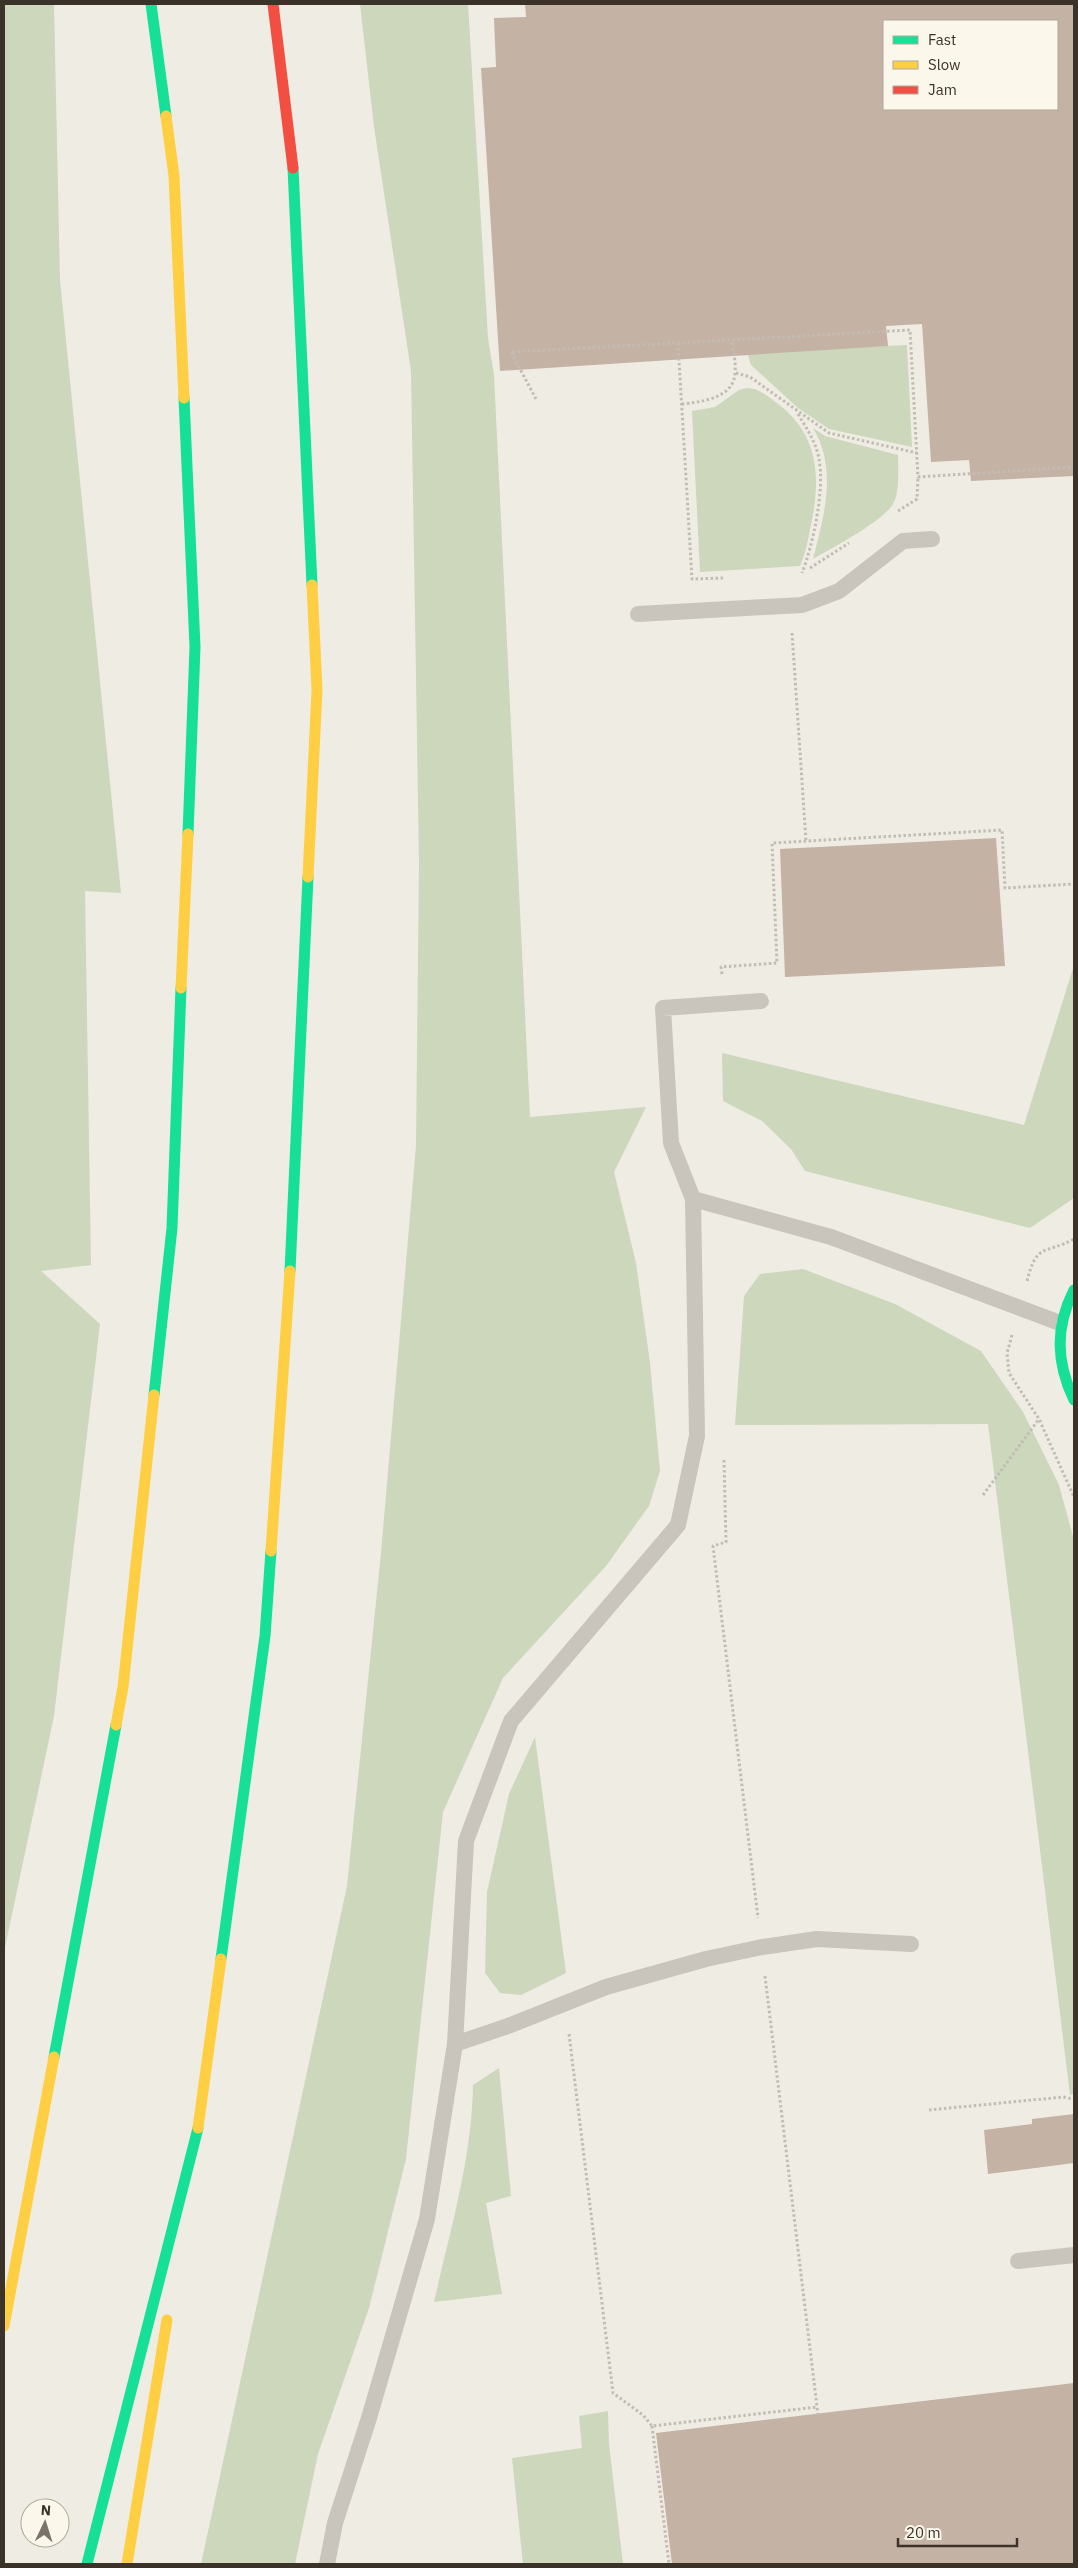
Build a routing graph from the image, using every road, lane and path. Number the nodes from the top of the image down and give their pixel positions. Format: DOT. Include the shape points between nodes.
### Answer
graph roads {
  1 [pos="151,4"];
  2 [pos="273,4"];
  3 [pos="732,340"];
  4 [pos="678,343"];
  5 [pos="736,373"];
  6 [pos="536,399"];
  7 [pos="682,404"];
  8 [pos="796,412"];
  9 [pos="917,453"];
  10 [pos="1074,468"];
  11 [pos="932,539"];
  12 [pos="801,574"];
  13 [pos="730,577"];
  14 [pos="638,614"];
  15 [pos="792,624"];
  16 [pos="806,841"];
  17 [pos="1074,884"];
  18 [pos="761,1001"];
  19 [pos="723,1002"];
  20 [pos="693,1199"];
  21 [pos="1074,1290"];
  22 [pos="1060,1323"];
  23 [pos="1074,1400"];
  24 [pos="1039,1419"];
  25 [pos="697,1436"];
  26 [pos="983,1494"];
  27 [pos="911,1944"];
  28 [pos="762,1947"];
  29 [pos="565,2003"];
  30 [pos="455,2044"];
  31 [pos="1074,2099"];
  32 [pos="929,2110"];
  33 [pos="199,2126"];
  34 [pos="1074,2256"];
  35 [pos="1018,2261"];
  36 [pos="177,2262"];
  37 [pos="169,2311"];
  38 [pos="4,2326"];
  39 [pos="817,2408"];
  40 [pos="818,2415"];
  41 [pos="652,2426"];
  42 [pos="87,2564"];
  43 [pos="127,2564"];
  44 [pos="327,2564"];
  45 [pos="669,2564"];
  1 -- 38 [label="main road" via="174,176 196,647 172,1228 123,1687"];
  2 -- 33 [label="main road" via="295,185 317,690 290,1277 265,1636"];
  3 -- 4 [label="path"];
  3 -- 5 [label="path"];
  3 -- 9 [label="path" via="910,330"];
  4 -- 6 [label="path" via="510,352"];
  4 -- 7 [label="path"];
  5 -- 7 [label="path" via="728,389 716,398"];
  5 -- 8 [label="path" via="750,377"];
  7 -- 13 [label="path" via="692,579"];
  8 -- 9 [label="path" via="829,433"];
  8 -- 12 [label="path" via="811,434 820,460 819,503"];
  9 -- 10 [label="path" via="918,477"];
  11 -- 14 [label="lane" via="904,541 839,591 802,605"];
  15 -- 16 [label="path"];
  16 -- 17 [label="path" via="1002,830 1005,888"];
  16 -- 19 [label="path" via="772,842 777,963 721,967"];
  18 -- 19 [label="lane"];
  19 -- 20 [label="lane" via="663,1008 671,1142"];
  20 -- 22 [label="lane" via="832,1237"];
  20 -- 25 [label="lane"];
  21 -- 22 [label="main road"];
  22 -- 23 [label="main road" via="1058,1353 1064,1382"];
  24 -- 26 [label="path"];
  25 -- 28 [label="path" via="723,1447 726,1542 713,1546"];
  25 -- 30 [label="lane" via="678,1525 511,1721 466,1841"];
  27 -- 28 [label="lane" via="817,1939"];
  28 -- 29 [label="lane" via="621,1982"];
  28 -- 39 [label="path"];
  29 -- 30 [label="lane"];
  29 -- 41 [label="path" via="613,2392"];
  30 -- 44 [label="lane" via="427,2219 335,2523"];
  31 -- 32 [label="path" via="1063,2096"];
  33 -- 36 [label="main road"];
  33 -- 42 [label="main road"];
  34 -- 35 [label="lane"];
  37 -- 43 [label="main road"];
  39 -- 40 [label="path"];
  39 -- 41 [label="path"];
  41 -- 45 [label="path"];
}
